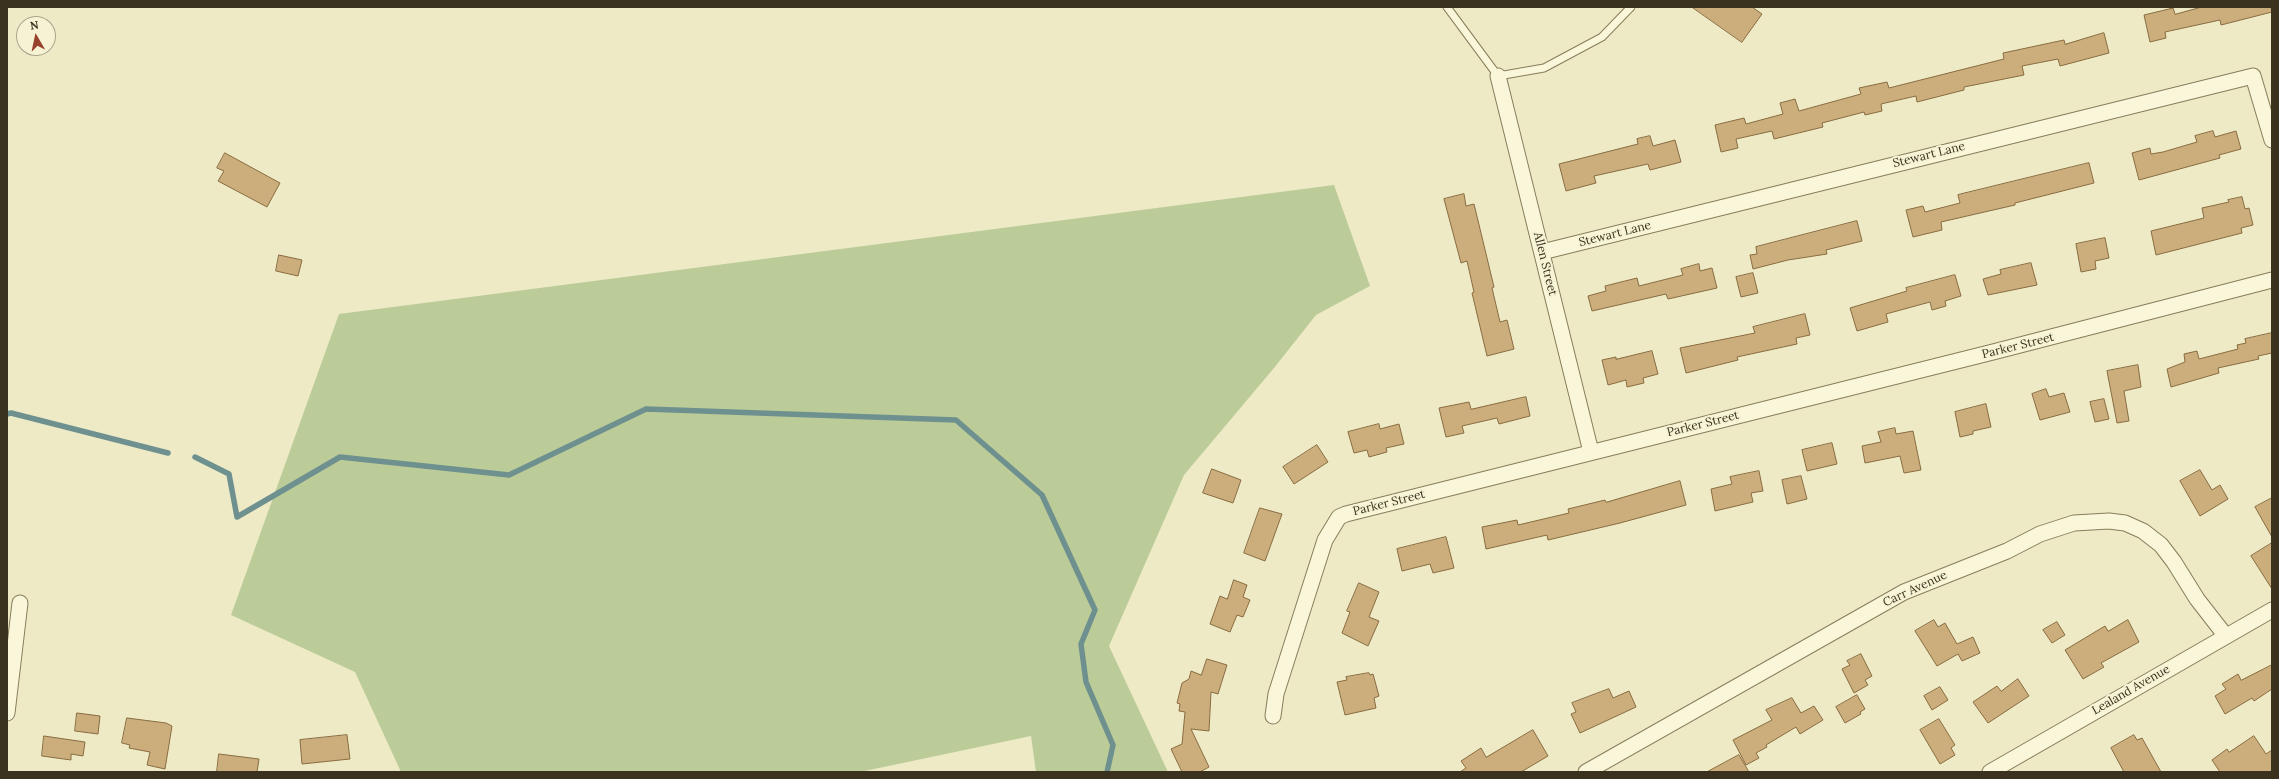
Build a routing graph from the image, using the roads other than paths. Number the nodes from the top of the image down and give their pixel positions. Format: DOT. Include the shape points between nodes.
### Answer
graph roads {
  1 [pos="1447,7"];
  2 [pos="1631,7"];
  3 [pos="1498,76"];
  4 [pos="2272,140"];
  5 [pos="1542,252"];
  6 [pos="2272,280"];
  7 [pos="1591,452"];
  8 [pos="20,603"];
  9 [pos="2272,610"];
  10 [pos="2225,635"];
  11 [pos="7,713"];
  12 [pos="1273,716"];
  13 [pos="1586,772"];
  14 [pos="1990,772"];
  1 -- 3 [label="lane"];
  2 -- 3 [label="lane" via="1602,37 1544,68"];
  3 -- 5 [label="street, Allen Street"];
  4 -- 5 [label="street, Stewart Lane" via="2253,76"];
  5 -- 7 [label="street, Allen Street"];
  6 -- 7 [label="street, Parker Street"];
  7 -- 12 [label="street, Parker Street" via="1340,517 1322,547 1276,694"];
  8 -- 11 [label="street"];
  9 -- 10 [label="street, Lealand Avenue"];
  10 -- 13 [label="street, Carr Avenue" via="2197,600 2174,562 2160,545 2143,531 2109,521 2074,523 2040,534 2007,551 1904,592"];
  10 -- 14 [label="street, Lealand Avenue"];
}
